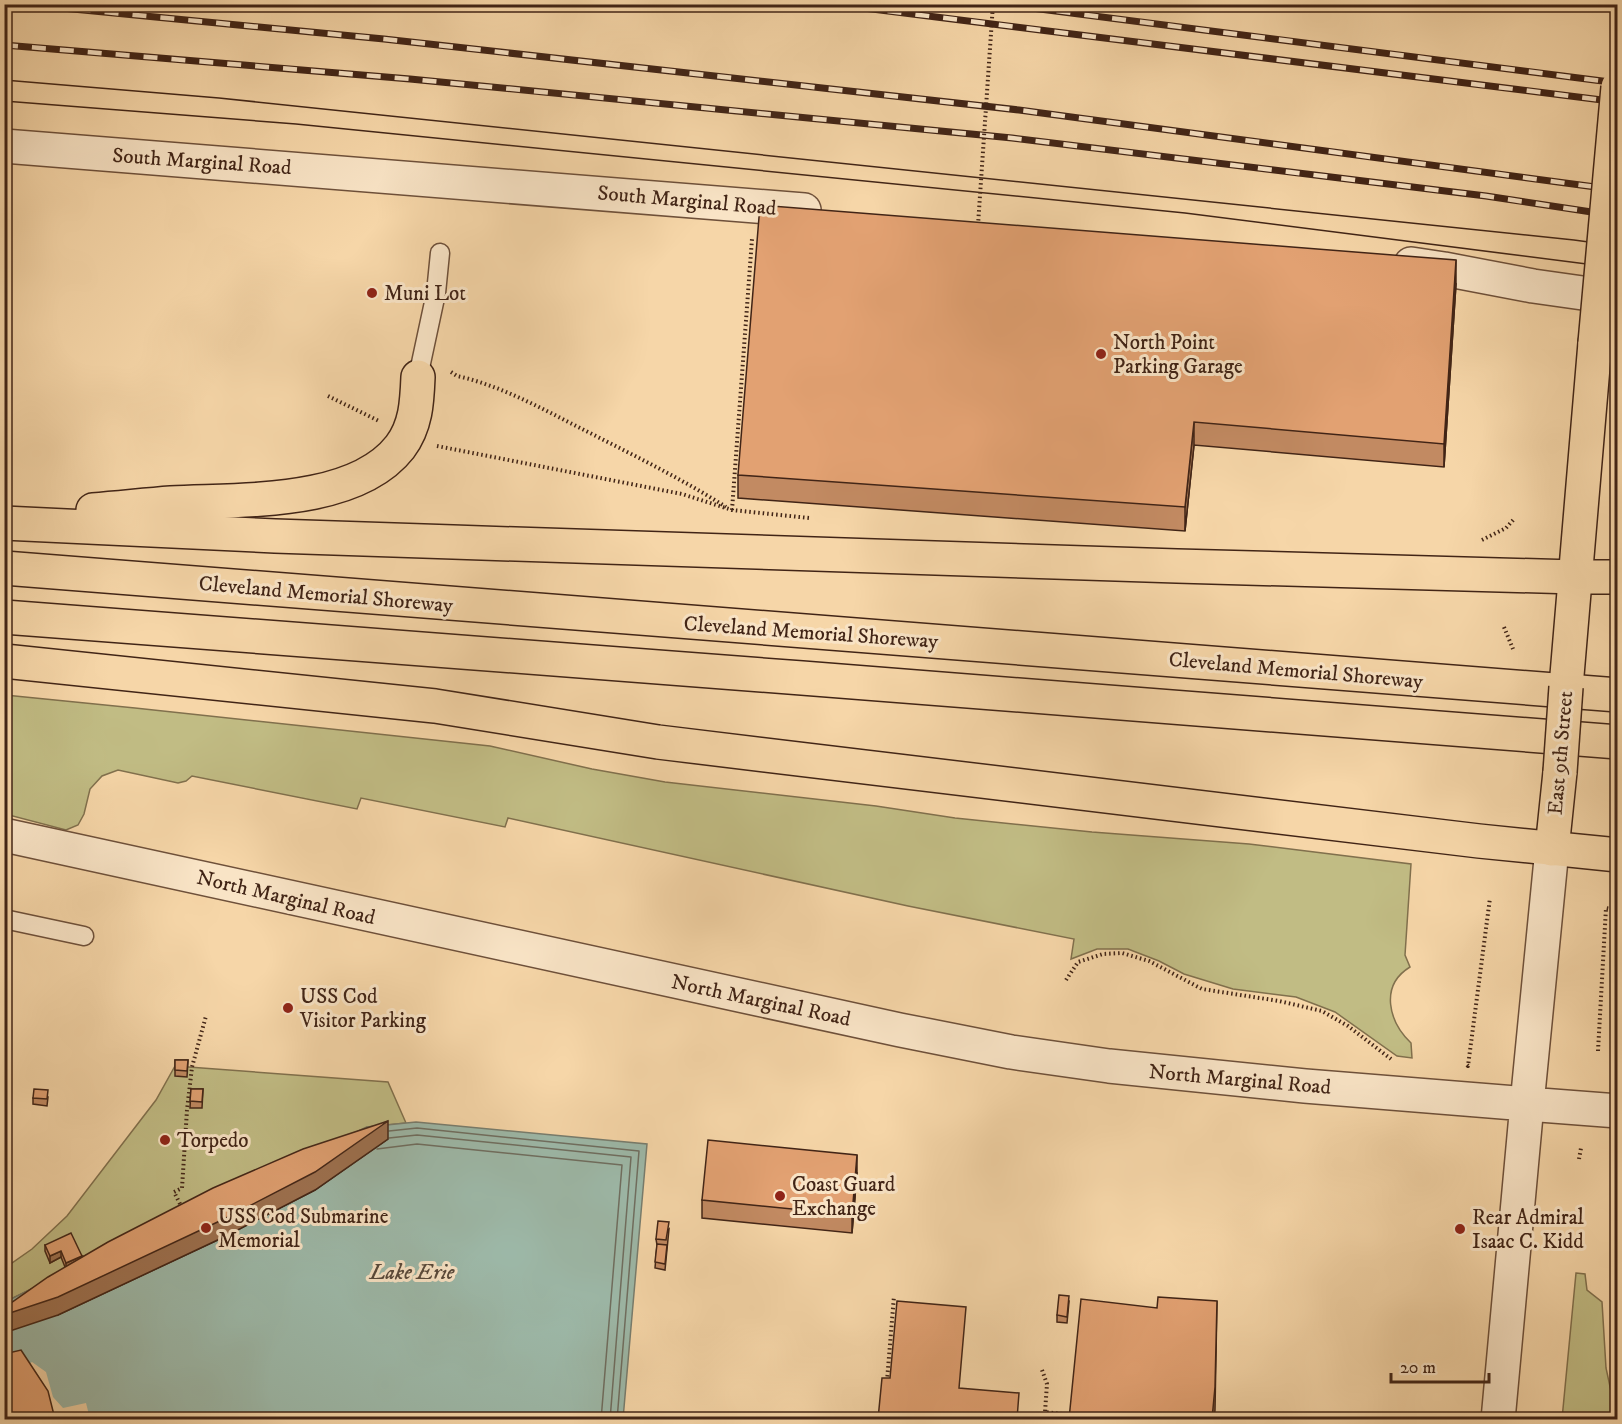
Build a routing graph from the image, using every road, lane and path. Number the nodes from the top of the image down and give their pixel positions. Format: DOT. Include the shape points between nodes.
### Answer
graph roads {
  1 [pos="993,4"];
  2 [pos="1617,87"];
  3 [pos="4,146"];
  4 [pos="755,206"];
  5 [pos="830,212"];
  6 [pos="977,234"];
  7 [pos="440,253"];
  8 [pos="1377,261"];
  9 [pos="1617,298"];
  10 [pos="425,343"];
  11 [pos="418,377"];
  12 [pos="327,396"];
  13 [pos="380,422"];
  14 [pos="426,443"];
  15 [pos="732,510"];
  16 [pos="4,521"];
  17 [pos="4,568"];
  18 [pos="1575,577"];
  19 [pos="1617,577"];
  20 [pos="4,617"];
  21 [pos="1504,627"];
  22 [pos="1514,649"];
  23 [pos="4,661"];
  24 [pos="1617,695"];
  25 [pos="1617,742"];
  26 [pos="4,836"];
  27 [pos="1552,849"];
  28 [pos="1617,855"];
  29 [pos="1490,898"];
  30 [pos="1617,910"];
  31 [pos="4,919"];
  32 [pos="84,936"];
  33 [pos="1066,980"];
  34 [pos="207,1016"];
  35 [pos="1598,1051"];
  36 [pos="1394,1061"];
  37 [pos="1458,1065"];
  38 [pos="1527,1104"];
  39 [pos="1617,1111"];
  40 [pos="1581,1148"];
  41 [pos="1579,1159"];
  42 [pos="183,1210"];
  43 [pos="894,1296"];
  44 [pos="1042,1370"];
  45 [pos="887,1384"];
  46 [pos="1062,1419"];
  47 [pos="1498,1419"];
  1 -- 6 [label="path, bridge"];
  2 -- 18 [label="main road, East 9th Street, bridge"];
  3 -- 4 [label="street, South Marginal Road"];
  4 -- 5 [label="street, South Marginal Road"];
  4 -- 15 [label="path"];
  7 -- 10 [label="lane"];
  8 -- 9 [label="street"];
  10 -- 11 [label="lane"];
  10 -- 15 [label="path" via="457,376 498,388 574,425 694,486"];
  11 -- 16 [label="main road" via="408,435 390,457 352,482 284,496 169,503"];
  12 -- 13 [label="path"];
  14 -- 15 [label="path" via="682,495"];
  16 -- 18 [label="main road" via="453,543"];
  17 -- 24 [label="main road, Cleveland Memorial Shoreway"];
  18 -- 19 [label="main road"];
  18 -- 27 [label="main road, East 9th Street, bridge"];
  20 -- 25 [label="main road"];
  21 -- 22 [label="path"];
  23 -- 27 [label="main road" via="435,706 658,742"];
  26 -- 38 [label="street, North Marginal Road" via="1011,1052 1217,1078"];
  27 -- 28 [label="main road"];
  27 -- 38 [label="street, East 9th Street"];
  29 -- 37 [label="path" via="1468,1065"];
  30 -- 35 [label="path" via="1606,908"];
  31 -- 32 [label="lane"];
  33 -- 36 [label="path" via="1078,962 1122,953 1149,961 1202,989 1322,1011"];
  34 -- 42 [label="path" via="192,1067 183,1188 174,1192"];
  38 -- 39 [label="street, North Marginal Road"];
  38 -- 47 [label="street, East 9th Street"];
  40 -- 41 [label="path"];
  43 -- 45 [label="path"];
  44 -- 46 [label="path" via="1047,1384 1045,1412 1063,1414"];
}
